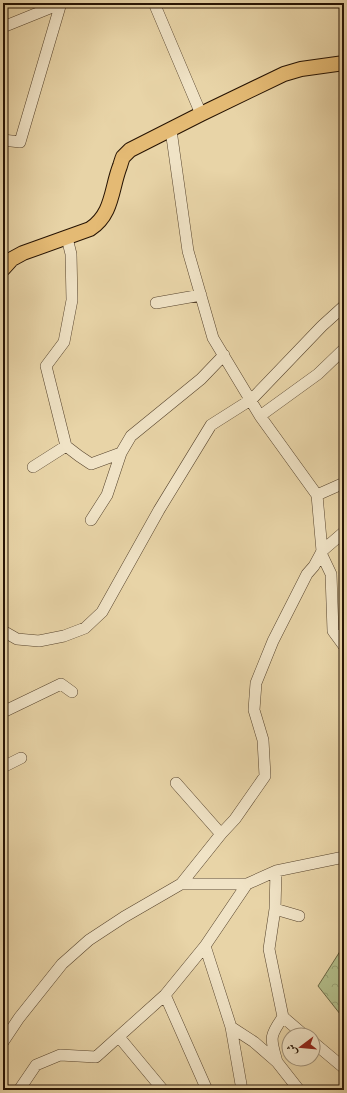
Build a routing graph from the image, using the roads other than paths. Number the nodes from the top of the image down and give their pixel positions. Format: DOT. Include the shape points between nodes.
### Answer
graph roads {
  1 [pos="154,3"];
  2 [pos="60,4"];
  3 [pos="3,27"];
  4 [pos="344,63"];
  5 [pos="201,114"];
  6 [pos="171,130"];
  7 [pos="3,140"];
  8 [pos="67,238"];
  9 [pos="3,269"];
  10 [pos="201,295"];
  11 [pos="156,303"];
  12 [pos="344,306"];
  13 [pos="344,349"];
  14 [pos="224,355"];
  15 [pos="252,399"];
  16 [pos="260,416"];
  17 [pos="66,446"];
  18 [pos="121,453"];
  19 [pos="33,467"];
  20 [pos="344,483"];
  21 [pos="317,496"];
  22 [pos="92,520"];
  23 [pos="344,532"];
  24 [pos="321,552"];
  25 [pos="3,631"];
  26 [pos="344,646"];
  27 [pos="72,692"];
  28 [pos="3,712"];
  29 [pos="21,758"];
  30 [pos="3,767"];
  31 [pos="176,783"];
  32 [pos="221,834"];
  33 [pos="344,857"];
  34 [pos="276,871"];
  35 [pos="181,884"];
  36 [pos="247,884"];
  37 [pos="275,909"];
  38 [pos="299,916"];
  39 [pos="205,946"];
  40 [pos="165,995"];
  41 [pos="283,1017"];
  42 [pos="231,1027"];
  43 [pos="295,1027"];
  44 [pos="119,1037"];
  45 [pos="3,1042"];
  46 [pos="321,1049"];
  47 [pos="277,1062"];
  48 [pos="344,1068"];
  49 [pos="19,1090"];
  50 [pos="163,1090"];
  51 [pos="207,1090"];
  52 [pos="242,1090"];
  53 [pos="299,1090"];
  1 -- 5 [label="street"];
  2 -- 3 [label="street"];
  2 -- 7 [label="street" via="20,142"];
  4 -- 5 [label="main road" via="284,74"];
  5 -- 6 [label="main road"];
  6 -- 8 [label="main road" via="140,144 123,157 105,214 99,224"];
  6 -- 10 [label="street" via="188,251"];
  8 -- 9 [label="main road" via="12,258"];
  8 -- 17 [label="street" via="71,254 72,300 64,342 46,366"];
  10 -- 11 [label="street"];
  10 -- 14 [label="street" via="213,338"];
  12 -- 15 [label="street"];
  13 -- 16 [label="street" via="318,374"];
  14 -- 15 [label="street"];
  14 -- 18 [label="street" via="201,379 131,436"];
  15 -- 16 [label="street"];
  15 -- 25 [label="street" via="211,425 159,510 102,612 84,628 64,636 39,641 17,639"];
  16 -- 21 [label="street"];
  17 -- 18 [label="street" via="91,464"];
  17 -- 19 [label="street"];
  18 -- 22 [label="street" via="107,496"];
  20 -- 21 [label="street"];
  21 -- 24 [label="street"];
  23 -- 24 [label="street"];
  24 -- 26 [label="street" via="331,574 333,631"];
  24 -- 32 [label="street" via="273,641 256,684 254,710 263,740 265,776 235,819"];
  27 -- 28 [label="street" via="61,684"];
  29 -- 30 [label="street"];
  31 -- 32 [label="street"];
  32 -- 35 [label="street"];
  33 -- 34 [label="street"];
  34 -- 36 [label="street"];
  34 -- 37 [label="street"];
  35 -- 36 [label="street"];
  35 -- 45 [label="street" via="89,940 57,970"];
  36 -- 39 [label="street"];
  37 -- 38 [label="street"];
  37 -- 41 [label="street" via="269,949"];
  39 -- 40 [label="street"];
  39 -- 42 [label="street"];
  40 -- 44 [label="street"];
  40 -- 51 [label="street"];
  41 -- 43 [label="street"];
  41 -- 47 [label="street" via="272,1033"];
  42 -- 47 [label="street"];
  42 -- 52 [label="street"];
  44 -- 49 [label="street" via="96,1057 60,1055 36,1065"];
  44 -- 50 [label="street"];
  46 -- 48 [label="street"];
  47 -- 53 [label="street"];
}
